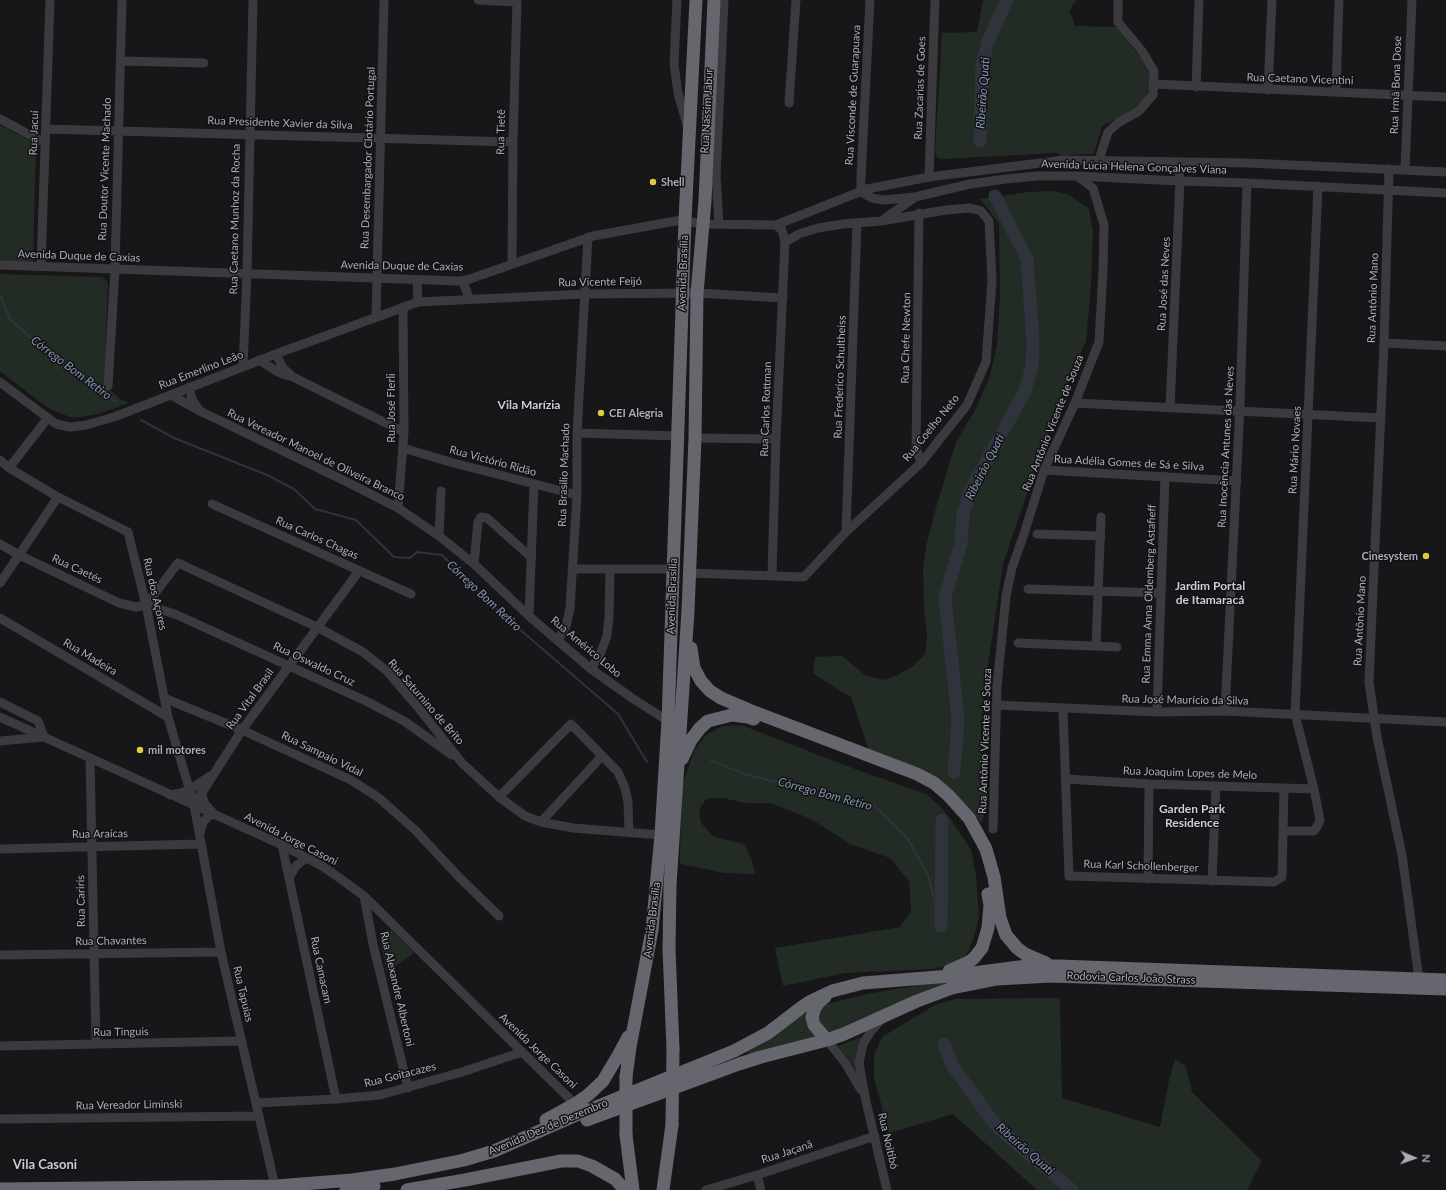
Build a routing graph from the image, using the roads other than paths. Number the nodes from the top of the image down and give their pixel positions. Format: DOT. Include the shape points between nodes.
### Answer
graph roads {
  1 [pos="50,0"];
  2 [pos="122,0"];
  3 [pos="253,0"];
  4 [pos="384,0"];
  5 [pos="478,0"];
  6 [pos="677,0"];
  7 [pos="696,0"];
  8 [pos="714,0"];
  9 [pos="724,0"];
  10 [pos="796,0"];
  11 [pos="870,0"];
  12 [pos="935,0"];
  13 [pos="1118,0"];
  14 [pos="1199,0"];
  15 [pos="1272,0"];
  16 [pos="1339,0"];
  17 [pos="1412,0"];
  18 [pos="517,1"];
  19 [pos="121,61"];
  20 [pos="204,63"];
  21 [pos="1153,84"];
  22 [pos="1196,87"];
  23 [pos="1268,90"];
  24 [pos="1336,92"];
  25 [pos="1407,95"];
  26 [pos="1446,96"];
  27 [pos="789,103"];
  28 [pos="0,119"];
  29 [pos="46,129"];
  30 [pos="118,131"];
  31 [pos="249,134"];
  32 [pos="690,134"];
  33 [pos="381,138"];
  34 [pos="513,142"];
  35 [pos="45,143"];
  36 [pos="1099,160"];
  37 [pos="1178,162"];
  38 [pos="1389,169"];
  39 [pos="1404,170"];
  40 [pos="1446,172"];
  41 [pos="716,176"];
  42 [pos="1077,176"];
  43 [pos="929,177"];
  44 [pos="1180,181"];
  45 [pos="1247,182"];
  46 [pos="1318,186"];
  47 [pos="1388,190"];
  48 [pos="861,192"];
  49 [pos="1446,193"];
  50 [pos="915,197"];
  51 [pos="705,201"];
  52 [pos="919,214"];
  53 [pos="685,220"];
  54 [pos="881,221"];
  55 [pos="857,223"];
  56 [pos="703,224"];
  57 [pos="719,224"];
  58 [pos="776,225"];
  59 [pos="588,237"];
  60 [pos="785,242"];
  61 [pos="512,264"];
  62 [pos="0,265"];
  63 [pos="41,266"];
  64 [pos="115,269"];
  65 [pos="247,274"];
  66 [pos="376,279"];
  67 [pos="417,280"];
  68 [pos="463,281"];
  69 [pos="683,293"];
  70 [pos="697,293"];
  71 [pos="585,294"];
  72 [pos="469,298"];
  73 [pos="783,298"];
  74 [pos="418,302"];
  75 [pos="403,307"];
  76 [pos="376,316"];
  77 [pos="1384,343"];
  78 [pos="1446,346"];
  79 [pos="276,354"];
  80 [pos="259,360"];
  81 [pos="243,367"];
  82 [pos="292,377"];
  83 [pos="0,382"];
  84 [pos="108,386"];
  85 [pos="189,388"];
  86 [pos="171,395"];
  87 [pos="1075,403"];
  88 [pos="1170,406"];
  89 [pos="200,411"];
  90 [pos="1240,411"];
  91 [pos="1309,414"];
  92 [pos="1381,418"];
  93 [pos="47,419"];
  94 [pos="404,432"];
  95 [pos="577,434"];
  96 [pos="678,436"];
  97 [pos="695,438"];
  98 [pos="776,439"];
  99 [pos="403,448"];
  100 [pos="0,460"];
  101 [pos="921,463"];
  102 [pos="9,468"];
  103 [pos="1044,470"];
  104 [pos="1165,476"];
  105 [pos="1237,481"];
  106 [pos="534,484"];
  107 [pos="441,491"];
  108 [pos="577,495"];
  109 [pos="58,497"];
  110 [pos="212,504"];
  111 [pos="398,508"];
  112 [pos="1101,518"];
  113 [pos="846,532"];
  114 [pos="1037,534"];
  115 [pos="439,536"];
  116 [pos="1101,536"];
  117 [pos="0,544"];
  118 [pos="19,555"];
  119 [pos="532,558"];
  120 [pos="474,564"];
  121 [pos="572,569"];
  122 [pos="610,569"];
  123 [pos="673,569"];
  124 [pos="359,571"];
  125 [pos="689,573"];
  126 [pos="772,576"];
  127 [pos="0,583"];
  128 [pos="1028,589"];
  129 [pos="1098,591"];
  130 [pos="1161,593"];
  131 [pos="411,594"];
  132 [pos="146,605"];
  133 [pos="688,611"];
  134 [pos="529,616"];
  135 [pos="0,618"];
  136 [pos="317,627"];
  137 [pos="558,640"];
  138 [pos="1018,643"];
  139 [pos="1096,646"];
  140 [pos="1117,647"];
  141 [pos="289,666"];
  142 [pos="590,670"];
  143 [pos="164,698"];
  144 [pos="0,702"];
  145 [pos="996,705"];
  146 [pos="1064,709"];
  147 [pos="1157,712"];
  148 [pos="1225,712"];
  149 [pos="1295,714"];
  150 [pos="0,717"];
  151 [pos="168,717"];
  152 [pos="1374,719"];
  153 [pos="668,721"];
  154 [pos="1446,722"];
  155 [pos="242,730"];
  156 [pos="44,737"];
  157 [pos="0,741"];
  158 [pos="602,756"];
  159 [pos="90,758"];
  160 [pos="462,763"];
  161 [pos="678,768"];
  162 [pos="214,774"];
  163 [pos="1066,779"];
  164 [pos="1149,784"];
  165 [pos="1216,786"];
  166 [pos="1284,788"];
  167 [pos="1314,789"];
  168 [pos="189,790"];
  169 [pos="201,793"];
  170 [pos="170,795"];
  171 [pos="499,798"];
  172 [pos="194,805"];
  173 [pos="214,814"];
  174 [pos="541,822"];
  175 [pos="993,829"];
  176 [pos="629,831"];
  177 [pos="1283,831"];
  178 [pos="661,835"];
  179 [pos="200,840"];
  180 [pos="282,845"];
  181 [pos="92,846"];
  182 [pos="0,848"];
  183 [pos="306,858"];
  184 [pos="289,878"];
  185 [pos="1148,879"];
  186 [pos="1212,881"];
  187 [pos="364,896"];
  188 [pos="499,916"];
  189 [pos="222,952"];
  190 [pos="94,953"];
  191 [pos="0,955"];
  192 [pos="1059,966"];
  193 [pos="924,978"];
  194 [pos="1419,979"];
  195 [pos="1446,980"];
  196 [pos="1446,989"];
  197 [pos="832,991"];
  198 [pos="885,1016"];
  199 [pos="636,1017"];
  200 [pos="827,1040"];
  201 [pos="242,1041"];
  202 [pos="96,1044"];
  203 [pos="0,1046"];
  204 [pos="522,1052"];
  205 [pos="408,1088"];
  206 [pos="865,1097"];
  207 [pos="336,1099"];
  208 [pos="256,1103"];
  209 [pos="575,1104"];
  210 [pos="259,1116"];
  211 [pos="0,1119"];
  212 [pos="875,1136"];
  213 [pos="757,1175"];
  214 [pos="276,1186"];
  215 [pos="0,1189"];
  216 [pos="346,1190"];
  217 [pos="407,1190"];
  218 [pos="624,1190"];
  219 [pos="632,1190"];
  220 [pos="663,1190"];
  221 [pos="706,1190"];
  222 [pos="761,1190"];
  223 [pos="887,1190"];
  1 -- 29 [label="street, Rua Jacuí"];
  2 -- 19 [label="street, Rua Doutor Vicente Machado"];
  3 -- 31 [label="street, Rua Caetano Munhoz da Rocha"];
  4 -- 33 [label="street, Rua Desembargador Clotário Portugal"];
  5 -- 18 [label="street"];
  6 -- 32 [label="street" via="674,64 678,93"];
  7 -- 32 [label="highway, Avenida Brasília"];
  8 -- 51 [label="highway, Avenida Brasília"];
  9 -- 41 [label="street, Rua Nassim Jabur"];
  10 -- 27 [label="street"];
  11 -- 48 [label="street, Rua Visconde de Guarapuava"];
  12 -- 43 [label="street, Rua Zacarias de Goes"];
  13 -- 21 [label="street" via="1118,22 1142,50 1154,71"];
  14 -- 22 [label="street"];
  15 -- 23 [label="street"];
  16 -- 24 [label="street"];
  17 -- 25 [label="street, Rua Irmã Bona Dose"];
  18 -- 34 [label="street, Rua Tietê"];
  19 -- 20 [label="street"];
  19 -- 30 [label="street, Rua Doutor Vicente Machado"];
  21 -- 22 [label="street, Rua Caetano Vicentini"];
  21 -- 36 [label="street" via="1153,95 1139,111 1108,132"];
  22 -- 23 [label="street, Rua Caetano Vicentini"];
  23 -- 24 [label="street, Rua Caetano Vicentini"];
  24 -- 25 [label="street, Rua Caetano Vicentini"];
  25 -- 26 [label="street, Rua Caetano Vicentini"];
  25 -- 39 [label="street, Rua Irmã Bona Dose"];
  28 -- 35 [label="street"];
  29 -- 30 [label="street, Rua Presidente Xavier da Silva"];
  29 -- 35 [label="street, Rua Jacuí"];
  30 -- 31 [label="street, Rua Presidente Xavier da Silva"];
  30 -- 64 [label="street, Rua Doutor Vicente Machado"];
  31 -- 33 [label="street, Rua Presidente Xavier da Silva"];
  31 -- 65 [label="street, Rua Caetano Munhoz da Rocha"];
  32 -- 53 [label="highway, Avenida Brasília"];
  33 -- 34 [label="street, Rua Presidente Xavier da Silva"];
  33 -- 66 [label="street, Rua Desembargador Clotário Portugal"];
  34 -- 61 [label="street, Rua Tietê"];
  35 -- 63 [label="street, Rua Jacuí"];
  36 -- 37 [label="street, Avenida Lúcia Helena Gonçalves Viana"];
  36 -- 43 [label="street, Avenida Lúcia Helena Gonçalves Viana" via="1064,160"];
  37 -- 38 [label="street, Avenida Lúcia Helena Gonçalves Viana"];
  37 -- 44 [label="street, Rua José das Neves"];
  38 -- 39 [label="street, Avenida Lúcia Helena Gonçalves Viana"];
  38 -- 47 [label="street, Rua Antônio Mano"];
  39 -- 40 [label="street, Avenida Lúcia Helena Gonçalves Viana"];
  41 -- 51 [label="highway"];
  41 -- 57 [label="street, Rua Nassim Jabur"];
  42 -- 44 [label="street, Avenida Lúcia Helena Gonçalves Viana"];
  42 -- 50 [label="street, Avenida Lúcia Helena Gonçalves Viana" via="1019,177 970,184"];
  42 -- 87 [label="street, Rua Antônio Vicente de Souza" via="1093,188 1104,225 1099,342"];
  43 -- 48 [label="street, Avenida Lúcia Helena Gonçalves Viana"];
  44 -- 45 [label="street, Avenida Lúcia Helena Gonçalves Viana"];
  44 -- 88 [label="street, Rua José das Neves"];
  45 -- 46 [label="street, Avenida Lúcia Helena Gonçalves Viana"];
  45 -- 90 [label="street, Rua Inocência Antunes das Neves"];
  46 -- 47 [label="street, Avenida Lúcia Helena Gonçalves Viana"];
  46 -- 91 [label="street, Rua Mário Novaes"];
  47 -- 49 [label="street, Avenida Lúcia Helena Gonçalves Viana"];
  47 -- 77 [label="street, Rua Antônio Mano"];
  48 -- 50 [label="street, Avenida Lúcia Helena Gonçalves Viana" via="883,200"];
  48 -- 58 [label="street, Avenida Duque de Caxias"];
  50 -- 54 [label="street"];
  51 -- 56 [label="highway, Avenida Brasília"];
  52 -- 54 [label="street"];
  52 -- 101 [label="street, Rua Chefe Newton" via="916,448"];
  52 -- 101 [label="street, Rua Coelho Neto" via="970,208 981,211 989,221 992,281 986,362 967,405"];
  53 -- 56 [label="street, Avenida Duque de Caxias"];
  53 -- 59 [label="street, Avenida Duque de Caxias"];
  53 -- 69 [label="highway, Avenida Brasília"];
  54 -- 55 [label="street"];
  55 -- 60 [label="street" via="818,228"];
  55 -- 113 [label="street, Rua Frederico Schultheiss"];
  56 -- 57 [label="street, Avenida Duque de Caxias"];
  56 -- 70 [label="highway, Avenida Brasília"];
  57 -- 58 [label="street, Avenida Duque de Caxias"];
  58 -- 60 [label="street, Rua Carlos Rottman" via="782,230"];
  59 -- 61 [label="street, Avenida Duque de Caxias"];
  59 -- 71 [label="street, Rua Brasilio Machado"];
  60 -- 73 [label="street, Rua Carlos Rottman"];
  61 -- 68 [label="street, Avenida Duque de Caxias"];
  62 -- 63 [label="street, Avenida Duque de Caxias"];
  63 -- 64 [label="street, Avenida Duque de Caxias"];
  64 -- 65 [label="street, Avenida Duque de Caxias"];
  64 -- 84 [label="street, Rua Doutor Vicente Machado"];
  65 -- 66 [label="street, Avenida Duque de Caxias"];
  65 -- 81 [label="street, Rua Caetano Munhoz da Rocha"];
  66 -- 67 [label="street, Avenida Duque de Caxias"];
  66 -- 76 [label="street, Rua Desembargador Clotário Portugal"];
  67 -- 68 [label="street, Avenida Duque de Caxias"];
  67 -- 74 [label="street"];
  68 -- 72 [label="street"];
  69 -- 70 [label="street, Rua Vicente Feijó"];
  69 -- 71 [label="street, Rua Vicente Feijó"];
  69 -- 96 [label="highway, Avenida Brasília"];
  70 -- 73 [label="street, Rua Vicente Feijó"];
  70 -- 97 [label="highway, Avenida Brasília"];
  71 -- 72 [label="street, Rua Vicente Feijó"];
  71 -- 95 [label="street, Rua Brasilio Machado"];
  72 -- 74 [label="street, Rua Vicente Feijó"];
  73 -- 98 [label="street, Rua Carlos Rottman"];
  74 -- 75 [label="street, Rua Emerlino Leão"];
  75 -- 76 [label="street, Rua Emerlino Leão"];
  75 -- 94 [label="street, Rua José FIerli"];
  76 -- 79 [label="street, Rua Emerlino Leão"];
  77 -- 78 [label="street"];
  77 -- 92 [label="street, Rua Antônio Mano"];
  79 -- 80 [label="street, Rua Emerlino Leão"];
  79 -- 82 [label="street" via="283,368"];
  80 -- 81 [label="street, Rua Emerlino Leão"];
  80 -- 82 [label="street"];
  81 -- 85 [label="street, Rua Emerlino Leão"];
  82 -- 94 [label="street"];
  83 -- 93 [label="street, Rua Emerlino Leão"];
  85 -- 86 [label="street, Rua Emerlino Leão"];
  85 -- 89 [label="street" via="192,399"];
  86 -- 89 [label="street, Rua Vereador Manoel de Oliveira Branco"];
  86 -- 93 [label="street, Rua Emerlino Leão" via="96,424 70,427"];
  87 -- 88 [label="street"];
  87 -- 103 [label="street, Rua Antônio Vicente de Souza"];
  88 -- 90 [label="street"];
  89 -- 111 [label="street, Rua Vereador Manoel de Oliveira Branco"];
  90 -- 91 [label="street"];
  90 -- 105 [label="street, Rua Inocência Antunes das Neves"];
  91 -- 92 [label="street"];
  91 -- 149 [label="street, Rua Mário Novaes"];
  92 -- 152 [label="street, Rua Antônio Mano" via="1369,682"];
  93 -- 102 [label="street"];
  94 -- 99 [label="street, Rua José FIerli"];
  95 -- 96 [label="street"];
  95 -- 108 [label="street, Rua Brasilio Machado"];
  96 -- 123 [label="highway, Avenida Brasília"];
  97 -- 98 [label="street"];
  97 -- 125 [label="highway, Avenida Brasília"];
  98 -- 126 [label="street, Rua Carlos Rottman"];
  99 -- 106 [label="street, Rua Victório Ridão"];
  99 -- 111 [label="street, Rua José FIerli"];
  100 -- 102 [label="street, Rua dos Açores"];
  101 -- 113 [label="street, Rua Coelho Neto"];
  102 -- 109 [label="street, Rua dos Açores"];
  103 -- 104 [label="street, Rua Adélia Gomes de Sá e Silva"];
  103 -- 145 [label="street, Rua Antônio Vicente de Souza" via="1012,568 1006,596"];
  104 -- 105 [label="street, Rua Adélia Gomes de Sá e Silva"];
  104 -- 130 [label="street, Rua Emma Anna Oldemberg Astafieff"];
  105 -- 148 [label="street, Rua Inocência Antunes das Neves"];
  106 -- 108 [label="street, Rua Victório Ridão"];
  106 -- 119 [label="street"];
  107 -- 115 [label="street"];
  108 -- 121 [label="street, Rua Brasilio Machado"];
  109 -- 118 [label="street"];
  109 -- 132 [label="street, Rua dos Açores" via="128,532"];
  110 -- 124 [label="street, Rua Carlos Chagas"];
  111 -- 115 [label="street, Rua Vereador Manoel de Oliveira Branco"];
  112 -- 116 [label="street"];
  113 -- 126 [label="street, Rua Coelho Neto" via="804,577"];
  114 -- 116 [label="street"];
  115 -- 120 [label="street, Rua Vereador Manoel de Oliveira Branco"];
  116 -- 129 [label="street"];
  117 -- 118 [label="street, Rua Caetés"];
  118 -- 127 [label="street"];
  118 -- 132 [label="street, Rua Caetés" via="119,603 136,607"];
  119 -- 120 [label="street" via="487,518 481,517 478,522"];
  119 -- 134 [label="street"];
  120 -- 134 [label="street, Rua Vereador Manoel de Oliveira Branco"];
  121 -- 122 [label="street"];
  121 -- 137 [label="street, Rua Brasilio Machado" via="569,617"];
  122 -- 123 [label="street"];
  122 -- 142 [label="street" via="607,636"];
  123 -- 153 [label="highway, Avenida Brasília"];
  124 -- 131 [label="street, Rua Carlos Chagas"];
  124 -- 136 [label="street, Rua Vital Brasil"];
  125 -- 126 [label="street"];
  125 -- 133 [label="highway, Avenida Brasília"];
  128 -- 129 [label="street"];
  129 -- 130 [label="street"];
  129 -- 139 [label="street"];
  130 -- 147 [label="street, Rua Emma Anna Oldemberg Astafieff"];
  132 -- 136 [label="street, Rua Saturnino de Brito" via="178,563"];
  132 -- 141 [label="street, Rua Oswaldo Cruz" via="182,617"];
  132 -- 143 [label="street, Rua dos Açores"];
  133 -- 161 [label="highway, Avenida Brasília"];
  133 -- 192 [label="highway" via="694,668 710,691 749,710 917,774 934,783 952,798 976,828 986,849 994,876 1000,918 1006,934 1025,954"];
  134 -- 137 [label="street, Rua Américo Lobo"];
  135 -- 151 [label="street, Rua Madeira"];
  136 -- 141 [label="street, Rua Vital Brasil"];
  136 -- 160 [label="street, Rua Saturnino de Brito" via="363,652 387,671"];
  137 -- 142 [label="street, Rua Américo Lobo"];
  138 -- 139 [label="street"];
  139 -- 140 [label="street"];
  141 -- 155 [label="street, Rua Vital Brasil"];
  141 -- 160 [label="street, Rua Oswaldo Cruz" via="404,721"];
  142 -- 153 [label="street, Rua Américo Lobo"];
  143 -- 151 [label="street, Rua dos Açores"];
  143 -- 155 [label="street, Rua Sampaio Vidal"];
  144 -- 156 [label="street" via="38,721"];
  145 -- 146 [label="street, Rua José Maurício da Silva"];
  145 -- 175 [label="street, Rua Antônio Vicente de Souza"];
  146 -- 147 [label="street, Rua José Maurício da Silva"];
  146 -- 163 [label="street, Rua Karl Schollenberger"];
  147 -- 148 [label="street, Rua José Maurício da Silva"];
  148 -- 149 [label="street, Rua José Maurício da Silva"];
  149 -- 152 [label="street, Rua José Maurício da Silva"];
  149 -- 167 [label="street, Rua Mário Novaes"];
  150 -- 156 [label="street, Avenida Jorge Casoni"];
  151 -- 168 [label="street, Rua dos Açores"];
  152 -- 154 [label="street, Rua José Maurício da Silva"];
  152 -- 194 [label="street, Rua Antônio Mano" via="1402,855"];
  153 -- 178 [label="highway, Avenida Brasília"];
  155 -- 162 [label="street, Rua Vital Brasil"];
  155 -- 188 [label="street, Rua Sampaio Vidal" via="351,780 379,798 415,830"];
  156 -- 157 [label="street"];
  156 -- 159 [label="street, Avenida Jorge Casoni"];
  158 -- 171 [label="street" via="572,724"];
  158 -- 174 [label="street"];
  158 -- 176 [label="street" via="618,772 625,788"];
  159 -- 170 [label="street, Avenida Jorge Casoni"];
  159 -- 181 [label="street, Rua Cariris"];
  160 -- 171 [label="street, Rua Saturnino de Brito"];
  161 -- 193 [label="highway" via="685,749 700,728 708,721 732,715 748,717 914,779 944,801 971,836 982,861 990,905 988,928 982,948 974,958 958,968"];
  161 -- 220 [label="highway, Avenida Brasília, bridge" via="669,918 673,1049 672,1125"];
  162 -- 168 [label="street"];
  162 -- 169 [label="street, Rua Vital Brasil"];
  163 -- 164 [label="street, Rua Joaquim Lopes de Melo"];
  163 -- 185 [label="street, Rua Karl Schollenberger" via="1070,876"];
  164 -- 165 [label="street, Rua Joaquim Lopes de Melo"];
  164 -- 185 [label="street"];
  165 -- 166 [label="street, Rua Joaquim Lopes de Melo"];
  165 -- 186 [label="street"];
  166 -- 167 [label="street, Rua Joaquim Lopes de Melo"];
  166 -- 177 [label="street"];
  167 -- 177 [label="street, Rua Mário Novaes" via="1320,820 1314,831"];
  168 -- 170 [label="street"];
  168 -- 172 [label="street, Rua dos Açores"];
  169 -- 172 [label="street, Rua Vital Brasil"];
  169 -- 173 [label="street" via="205,804"];
  170 -- 172 [label="street, Avenida Jorge Casoni"];
  171 -- 174 [label="street, Rua Saturnino de Brito" via="525,816"];
  172 -- 173 [label="street, Avenida Jorge Casoni"];
  172 -- 179 [label="street, Rua Tapuias"];
  173 -- 179 [label="street" via="203,822"];
  173 -- 180 [label="street, Avenida Jorge Casoni"];
  174 -- 176 [label="street, Rua Saturnino de Brito" via="573,828"];
  176 -- 178 [label="street, Rua Saturnino de Brito"];
  177 -- 186 [label="street, Rua Karl Schollenberger" via="1282,877 1274,882"];
  178 -- 199 [label="highway, Avenida Brasília" via="652,930"];
  179 -- 181 [label="street, Rua Araícas"];
  179 -- 189 [label="street, Rua Tapuias"];
  180 -- 183 [label="street, Avenida Jorge Casoni"];
  180 -- 184 [label="street, Rua Camacam"];
  181 -- 182 [label="street, Rua Araícas"];
  181 -- 190 [label="street, Rua Cariris"];
  183 -- 184 [label="street" via="296,866"];
  183 -- 187 [label="street, Avenida Jorge Casoni"];
  184 -- 207 [label="street, Rua Camacam"];
  185 -- 186 [label="street, Rua Karl Schollenberger"];
  187 -- 204 [label="street, Avenida Jorge Casoni"];
  187 -- 205 [label="street, Rua Alexandre Albertoni"];
  189 -- 190 [label="street, Rua Chavantes"];
  189 -- 201 [label="street, Rua Tapuias"];
  190 -- 191 [label="street, Rua Chavantes"];
  190 -- 202 [label="street, Rua Cariris"];
  192 -- 193 [label="highway, Rodovia Carlos João Strass" via="1027,966"];
  192 -- 194 [label="highway, Rodovia Carlos João Strass"];
  193 -- 197 [label="highway, Rodovia Carlos João Strass" via="863,983"];
  194 -- 195 [label="highway, Rodovia Carlos João Strass"];
  196 -- 198 [label="highway, Rodovia Carlos João Strass" via="1025,976 952,988"];
  197 -- 200 [label="highway" via="818,1002 812,1017 814,1025"];
  197 -- 214 [label="highway, Avenida Dez de Dezembro" via="802,1007 768,1032 734,1051 494,1151 395,1174"];
  198 -- 200 [label="highway, Rodovia Carlos João Strass"];
  198 -- 206 [label="street, Rua Noitibó" via="867,1037 862,1049 859,1063"];
  199 -- 209 [label="highway" via="626,1041 603,1081"];
  199 -- 219 [label="highway, Avenida Brasília, bridge" via="626,1077 626,1135"];
  200 -- 206 [label="street, Rua Noitibó" via="846,1064"];
  200 -- 216 [label="highway, Avenida Dez de Dezembro" via="739,1064 580,1123 496,1159 397,1182"];
  201 -- 202 [label="street, Rua Tinguis"];
  201 -- 208 [label="street, Rua Tapuias"];
  202 -- 203 [label="street, Rua Tinguis"];
  204 -- 205 [label="street, Rua Goitacazes"];
  204 -- 209 [label="street, Avenida Jorge Casoni"];
  205 -- 207 [label="street, Rua Goitacazes"];
  206 -- 212 [label="street, Rua Noitibó"];
  207 -- 208 [label="street, Rua Goitacazes"];
  208 -- 210 [label="street, Rua Tapuias"];
  209 -- 214 [label="highway" via="505,1140 470,1152 359,1171 289,1179"];
  210 -- 211 [label="street, Rua Vereador Liminski"];
  210 -- 214 [label="street, Rua Tapuias"];
  212 -- 213 [label="street, Rua Jaçanã"];
  212 -- 223 [label="street, Rua Noitibó"];
  213 -- 221 [label="street, Rua Jaçanã"];
  213 -- 222 [label="street"];
  214 -- 215 [label="highway, Avenida Dez de Dezembro"];
  217 -- 218 [label="highway" via="561,1161 592,1166 615,1180"];
}
